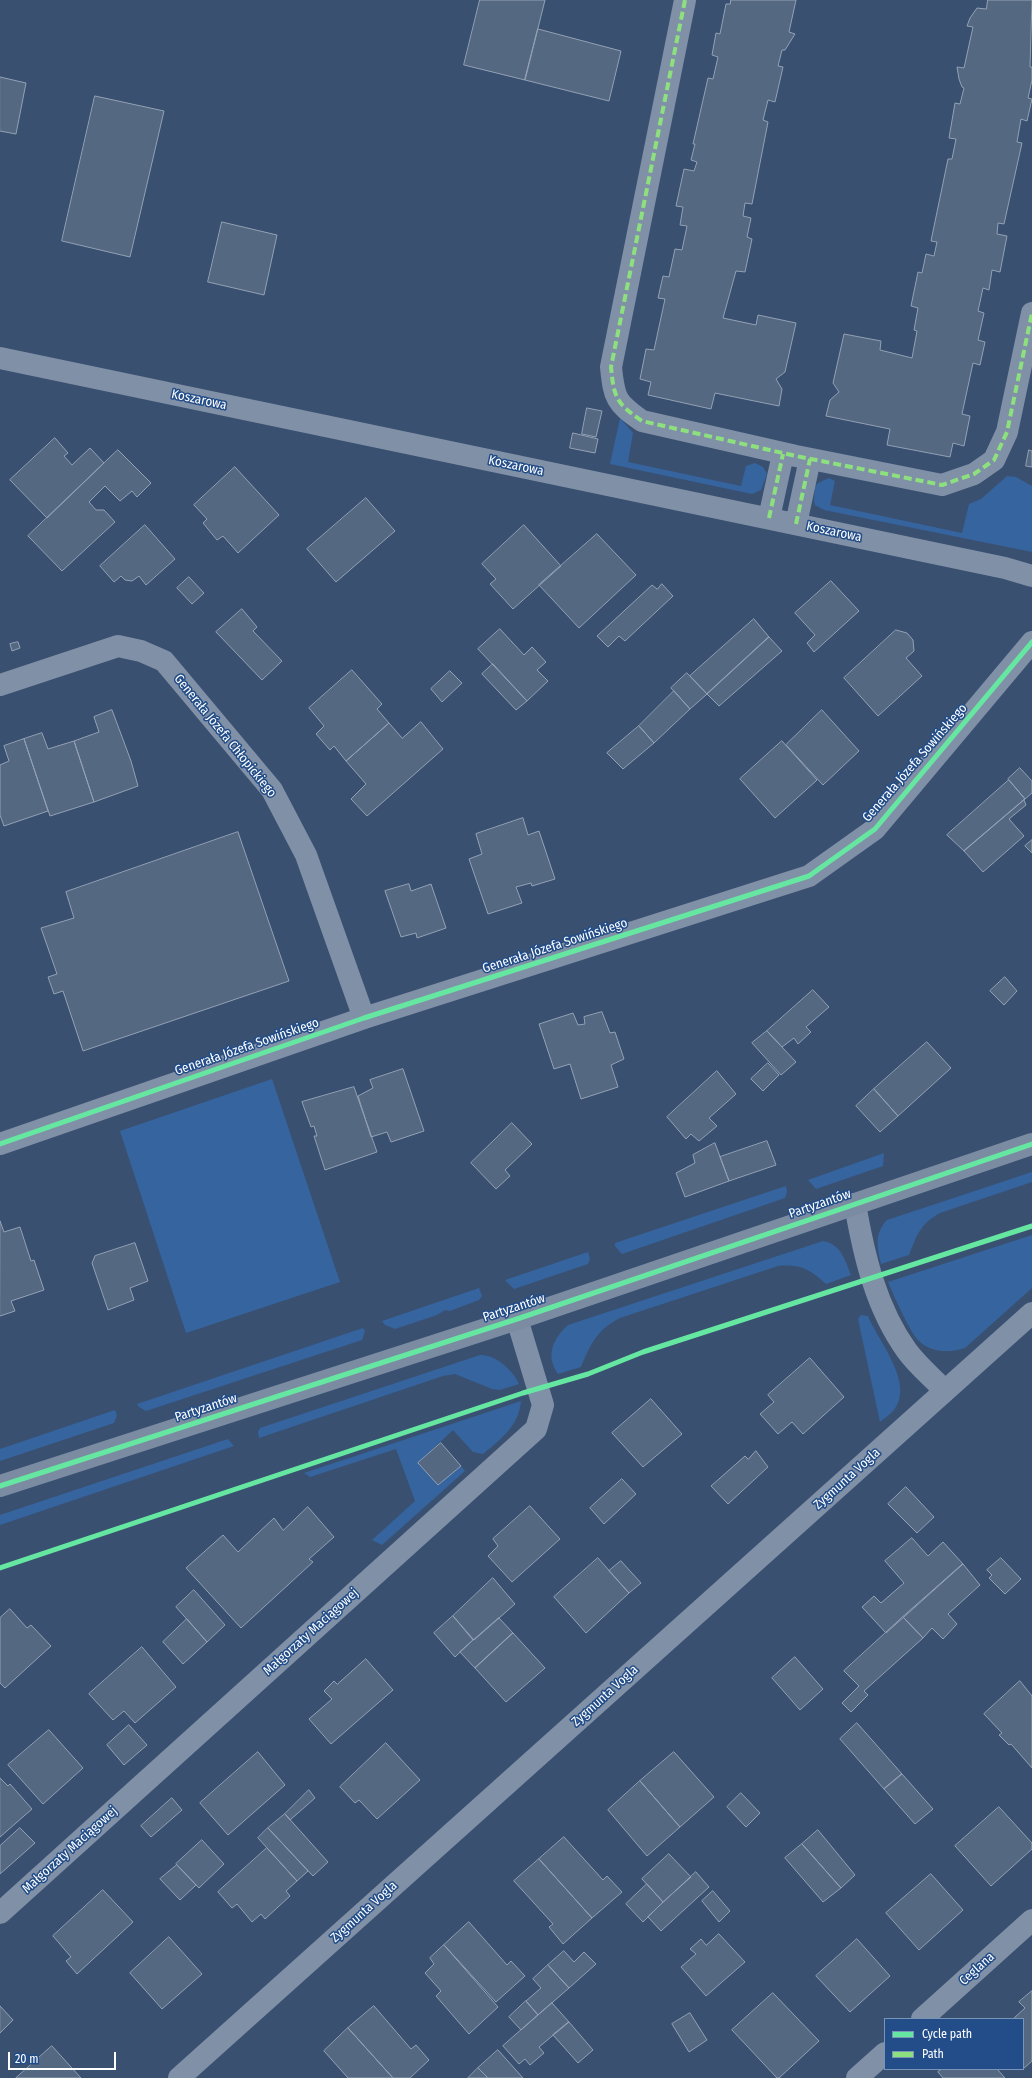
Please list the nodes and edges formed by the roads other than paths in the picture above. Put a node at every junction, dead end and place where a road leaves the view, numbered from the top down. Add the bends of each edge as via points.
1 (685, 0) edge
2 (1032, 313) edge
3 (0, 358) edge
4 (783, 454) junction
5 (810, 459) junction
6 (769, 518) junction
7 (796, 524) junction
8 (1032, 576) edge
9 (1032, 642) edge
10 (0, 685) edge
11 (364, 1018) junction
12 (0, 1144) edge
13 (1032, 1144) edge
14 (855, 1204) junction
15 (1032, 1314) edge
16 (517, 1319) junction
17 (945, 1391) junction
18 (0, 1486) edge
19 (0, 1913) edge
20 (1032, 1920) edge
21 (923, 2018) edge
22 (884, 2054) edge
23 (179, 2078) edge
24 (857, 2078) edge

1 - 4 street via 611,367 614,393 627,410 642,421
2 - 5 street via 1007,432 994,460 974,474 942,485
3 - 6 street, Koszarowa
4 - 5 street
4 - 6 street
5 - 7 street
6 - 7 street, Koszarowa
7 - 8 street, Koszarowa via 1005,568
9 - 11 street, Generała Józefa Sowińskiego via 875,829 809,876
10 - 11 street, Generała Józefa Chłopickiego via 118,646 141,651 164,661 272,790 306,855
11 - 12 street, Generała Józefa Sowińskiego
13 - 14 main road, Partyzantów
14 - 16 main road, Partyzantów
14 - 17 street via 868,1268 883,1310 908,1352
15 - 17 street, Zygmunta Vogla
16 - 18 main road, Partyzantów
16 - 19 street, Małgorzaty Maciągowej via 543,1405 536,1429
17 - 23 street, Zygmunta Vogla
20 - 21 street, Ceglana
22 - 24 street

